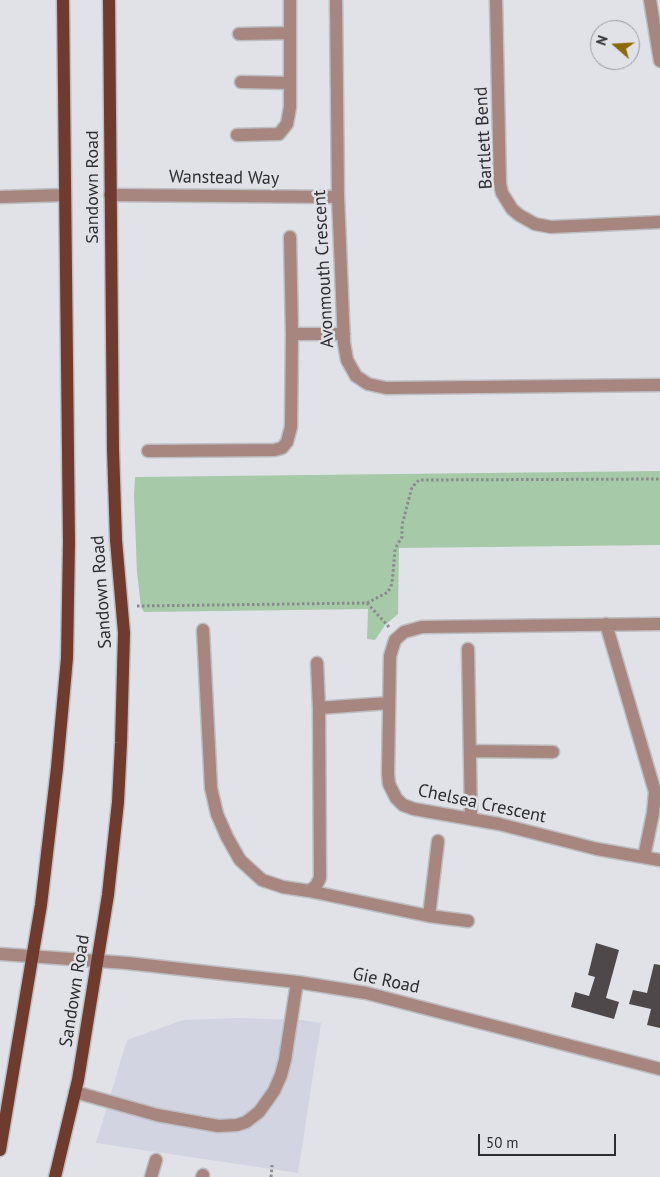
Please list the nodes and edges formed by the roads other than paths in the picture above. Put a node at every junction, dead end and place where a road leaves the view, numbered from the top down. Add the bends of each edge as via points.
1 (63, 0) edge
2 (109, 0) edge
3 (290, 0) edge
4 (336, 0) edge
5 (496, 0) edge
6 (650, 0) edge
7 (290, 33) junction
8 (239, 34) dead end
9 (660, 62) edge
10 (240, 82) dead end
11 (290, 83) junction
12 (237, 135) dead end
13 (65, 195) junction
14 (110, 196) junction
15 (0, 197) edge
16 (338, 197) junction
17 (660, 222) edge
18 (290, 237) dead end
19 (292, 334) junction
20 (344, 334) junction
21 (660, 386) edge
22 (148, 451) dead end
23 (606, 624) junction
24 (660, 624) edge
25 (203, 630) dead end
26 (468, 649) dead end
27 (317, 663) dead end
28 (389, 703) junction
29 (319, 708) junction
30 (470, 751) junction
31 (553, 752) dead end
32 (470, 819) junction
33 (438, 841) dead end
34 (644, 857) junction
35 (660, 860) edge
36 (309, 891) junction
37 (429, 916) junction
38 (468, 921) dead end
39 (0, 954) edge
40 (33, 957) junction
41 (97, 961) junction
42 (297, 982) junction
43 (660, 1070) edge
44 (74, 1092) junction
45 (0, 1150) edge
46 (156, 1160) dead end
47 (55, 1177) edge
48 (150, 1177) edge

1 - 13 main road, Sandown Road
2 - 14 main road, Sandown Road
3 - 7 street
4 - 16 street, Avonmouth Crescent
5 - 17 street, Bartlett Bend via 500,184 512,209 535,224 551,228
6 - 9 street
7 - 8 street
7 - 11 street
10 - 11 street
11 - 12 street via 289,118 285,129 279,134
13 - 15 street
13 - 40 main road, Sandown Road via 69,542 67,658
14 - 16 street, Wanstead Way
14 - 41 main road, Sandown Road via 114,476 124,669 118,802
16 - 20 street, Avonmouth Crescent
18 - 19 street
19 - 20 street
19 - 22 street via 291,427 282,448
20 - 21 street, Avonmouth Crescent via 347,360 356,376 368,384 386,388
23 - 24 street
23 - 28 street, Chelsea Crescent via 422,627 409,630 398,636 392,647
23 - 34 street via 655,792
25 - 36 street via 216,814 240,860 262,880
26 - 30 street
27 - 29 street
28 - 29 street
28 - 32 street, Chelsea Crescent via 388,774 396,798 414,810
29 - 36 street via 320,878
30 - 31 street
30 - 32 street
32 - 34 street, Chelsea Crescent
33 - 37 street
34 - 35 street, Chelsea Crescent
36 - 37 street
37 - 38 street
39 - 40 street, Gie Road
40 - 41 street, Gie Road
40 - 45 main road, Sandown Road
41 - 42 street, Gie Road
41 - 44 main road, Sandown Road
42 - 43 street, Gie Road via 366,993
42 - 44 street via 281,1075 259,1112 246,1122 218,1126 157,1115
44 - 47 main road, Sandown Road
46 - 48 street

